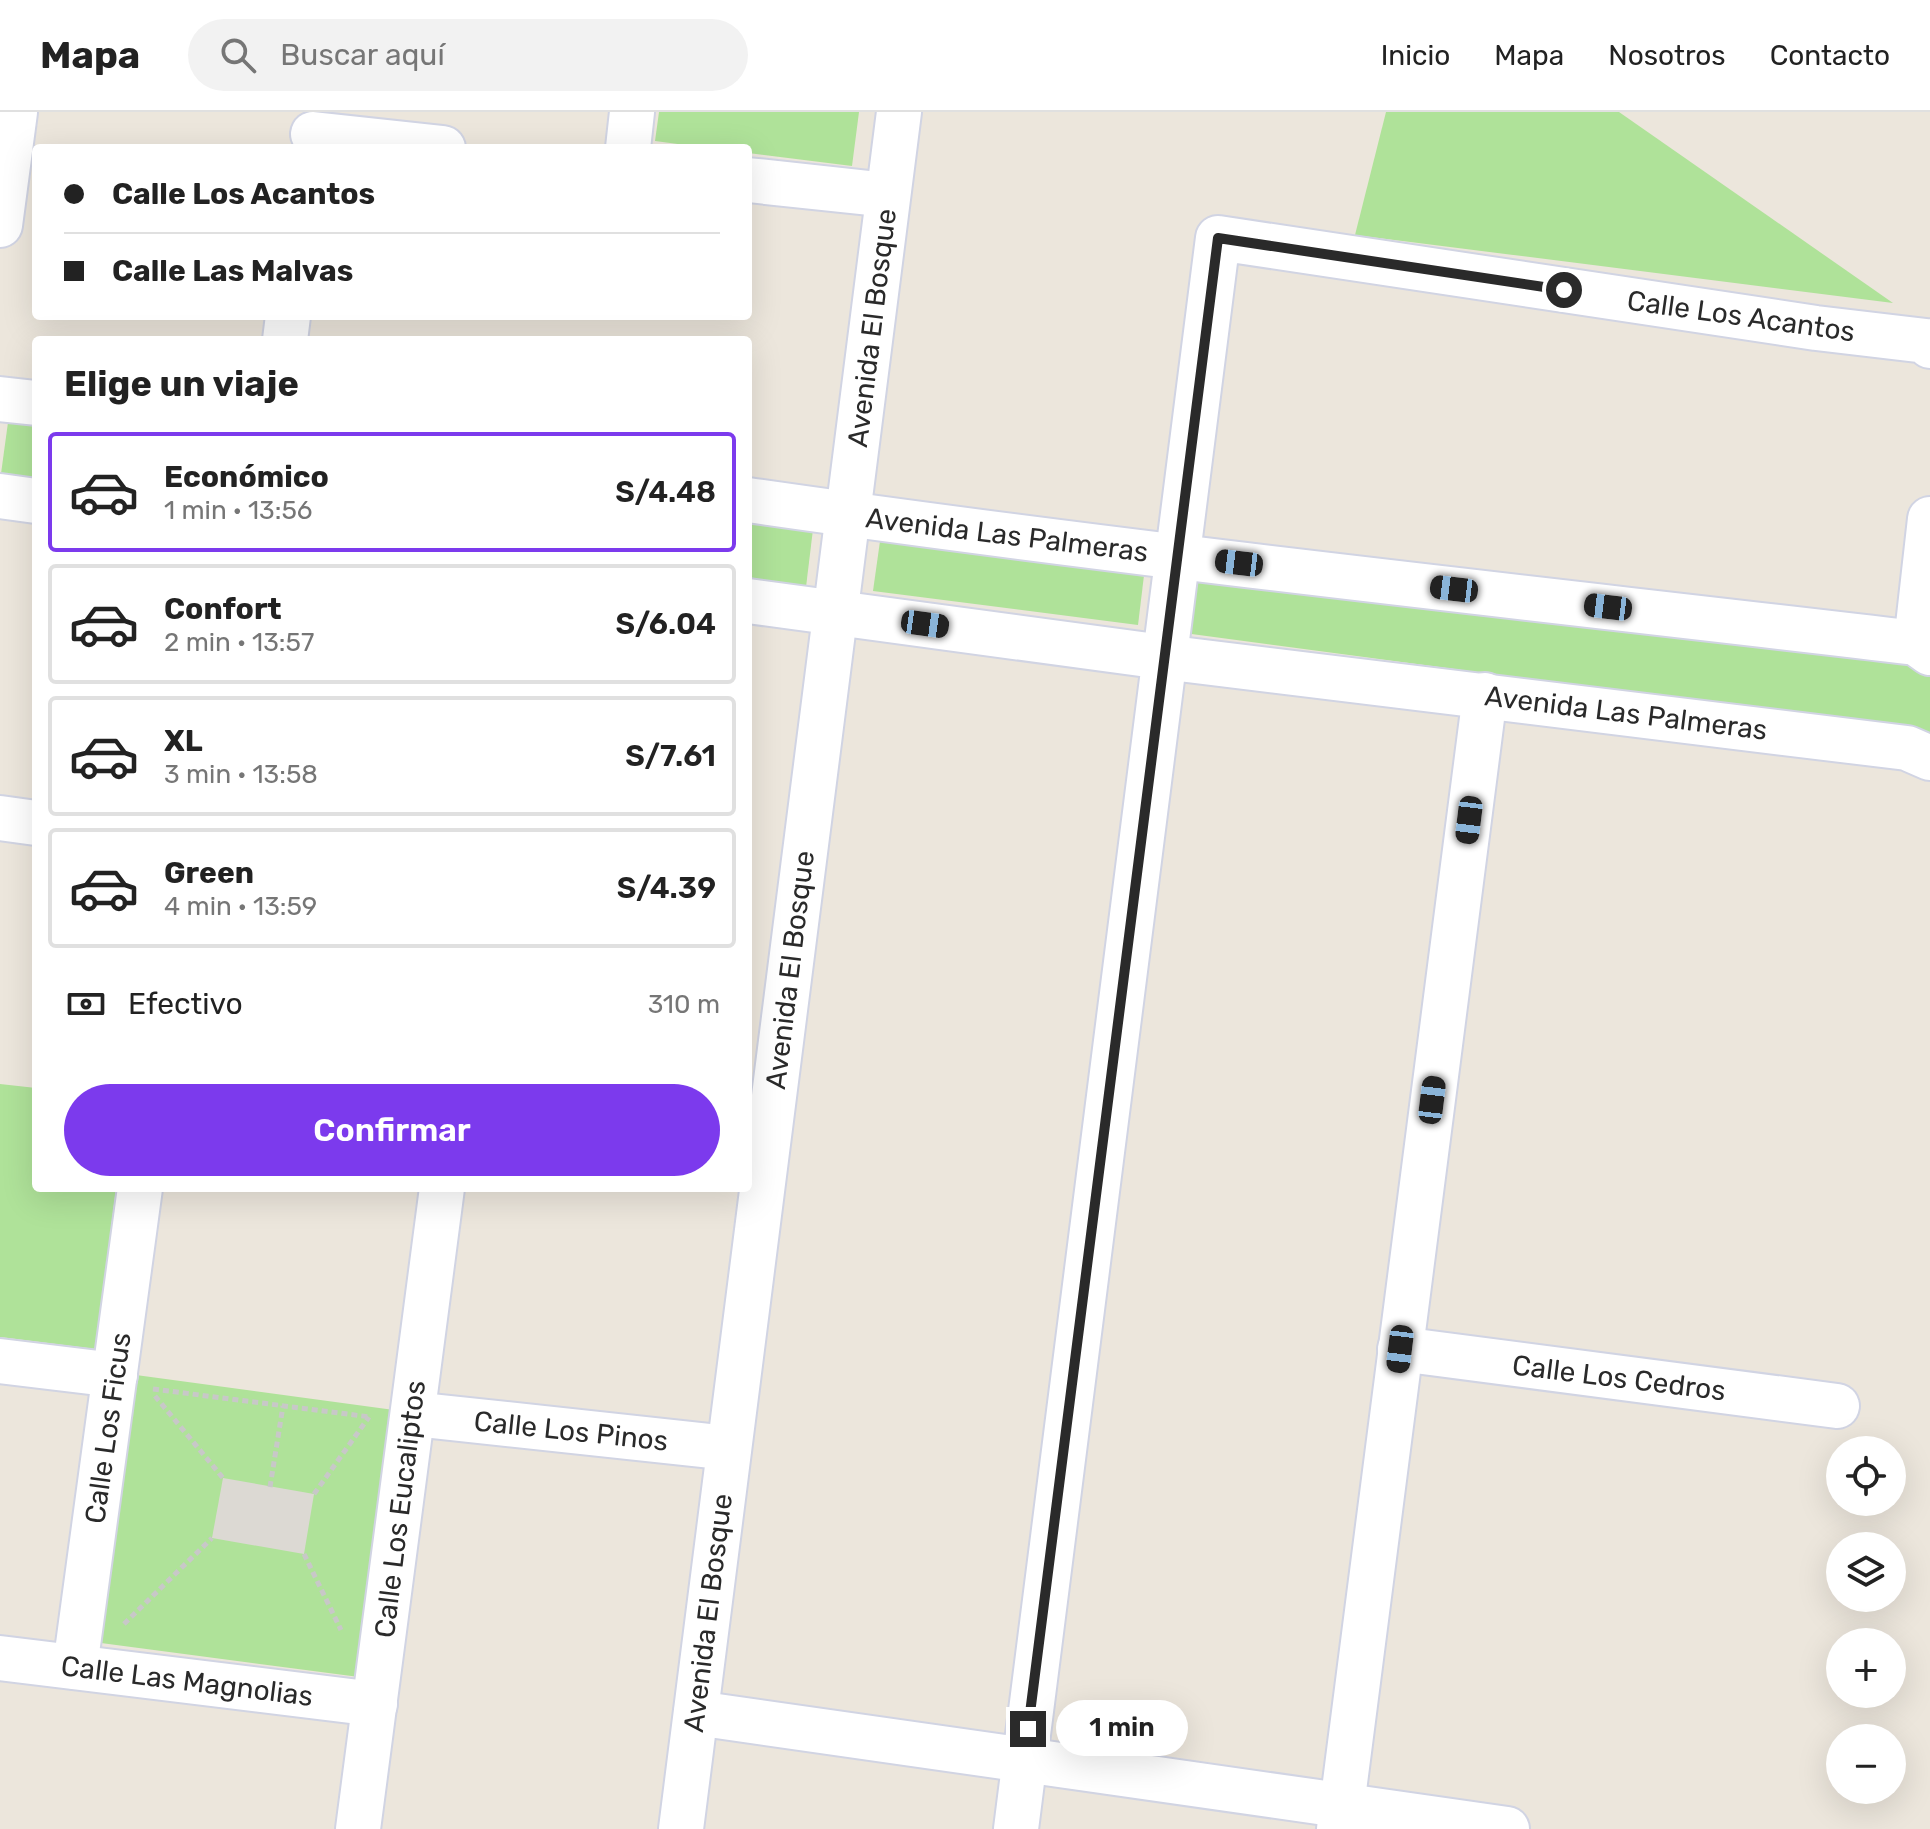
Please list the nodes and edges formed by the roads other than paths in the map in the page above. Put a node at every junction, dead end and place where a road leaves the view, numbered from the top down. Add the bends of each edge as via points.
1 (15, 112) edge
2 (632, 112) edge
3 (899, 112) edge
4 (313, 131) edge
5 (412, 144) edge
6 (628, 144) edge
7 (752, 180) edge
8 (888, 195) junction
9 (0, 225) edge
10 (1930, 346) edge
11 (0, 399) edge
12 (32, 403) edge
13 (0, 496) edge
14 (32, 500) edge
15 (752, 501) edge
16 (848, 515) junction
17 (1930, 519) edge
18 (1178, 556) junction
19 (752, 602) edge
20 (835, 612) junction
21 (1923, 648) edge
22 (1163, 657) junction
23 (1485, 695) junction
24 (1930, 758) edge
25 (0, 818) edge
26 (32, 822) edge
27 (140, 1192) edge
28 (441, 1192) edge
29 (1400, 1349) junction
30 (0, 1361) edge
31 (132, 1382) junction
32 (1837, 1406) dead end
33 (397, 1416) junction
34 (729, 1448) junction
35 (0, 1658) edge
36 (75, 1667) junction
37 (375, 1704) junction
38 (696, 1713) junction
39 (1025, 1760) junction
40 (1340, 1817) edge
41 (358, 1829) edge
42 (681, 1829) edge
43 (1016, 1829) edge
44 (1507, 1829) edge

1 - 9 street
2 - 6 street
3 - 8 street, Avenida El Bosque
4 - 5 street
7 - 8 street
8 - 16 street, Avenida El Bosque
10 - 18 street, Calle Los Acantos via 1926,341 1218,238
11 - 12 street
13 - 14 street
15 - 16 street, Avenida Las Palmeras
16 - 18 street, Avenida Las Palmeras
16 - 20 street, Avenida El Bosque
17 - 21 street
18 - 21 street, Avenida Las Palmeras
18 - 22 street
19 - 20 street, Avenida Las Palmeras
20 - 22 street, Avenida Las Palmeras
20 - 34 street, Avenida El Bosque
22 - 23 street, Avenida Las Palmeras
22 - 39 street
23 - 24 street, Avenida Las Palmeras via 1907,748
23 - 29 street
25 - 26 street
27 - 31 street, Calle Los Ficus
28 - 33 street, Calle Los Eucaliptos
29 - 32 street, Calle Los Cedros
29 - 40 street
30 - 31 street
31 - 36 street, Calle Los Ficus
33 - 34 street, Calle Los Pinos
33 - 37 street, Calle Los Eucaliptos
34 - 38 street, Avenida El Bosque
35 - 36 street, Calle Las Magnolias
36 - 37 street, Calle Las Magnolias
37 - 41 street, Calle Los Eucaliptos
38 - 39 street
38 - 42 street, Avenida El Bosque
39 - 40 street
39 - 43 street
40 - 44 street

